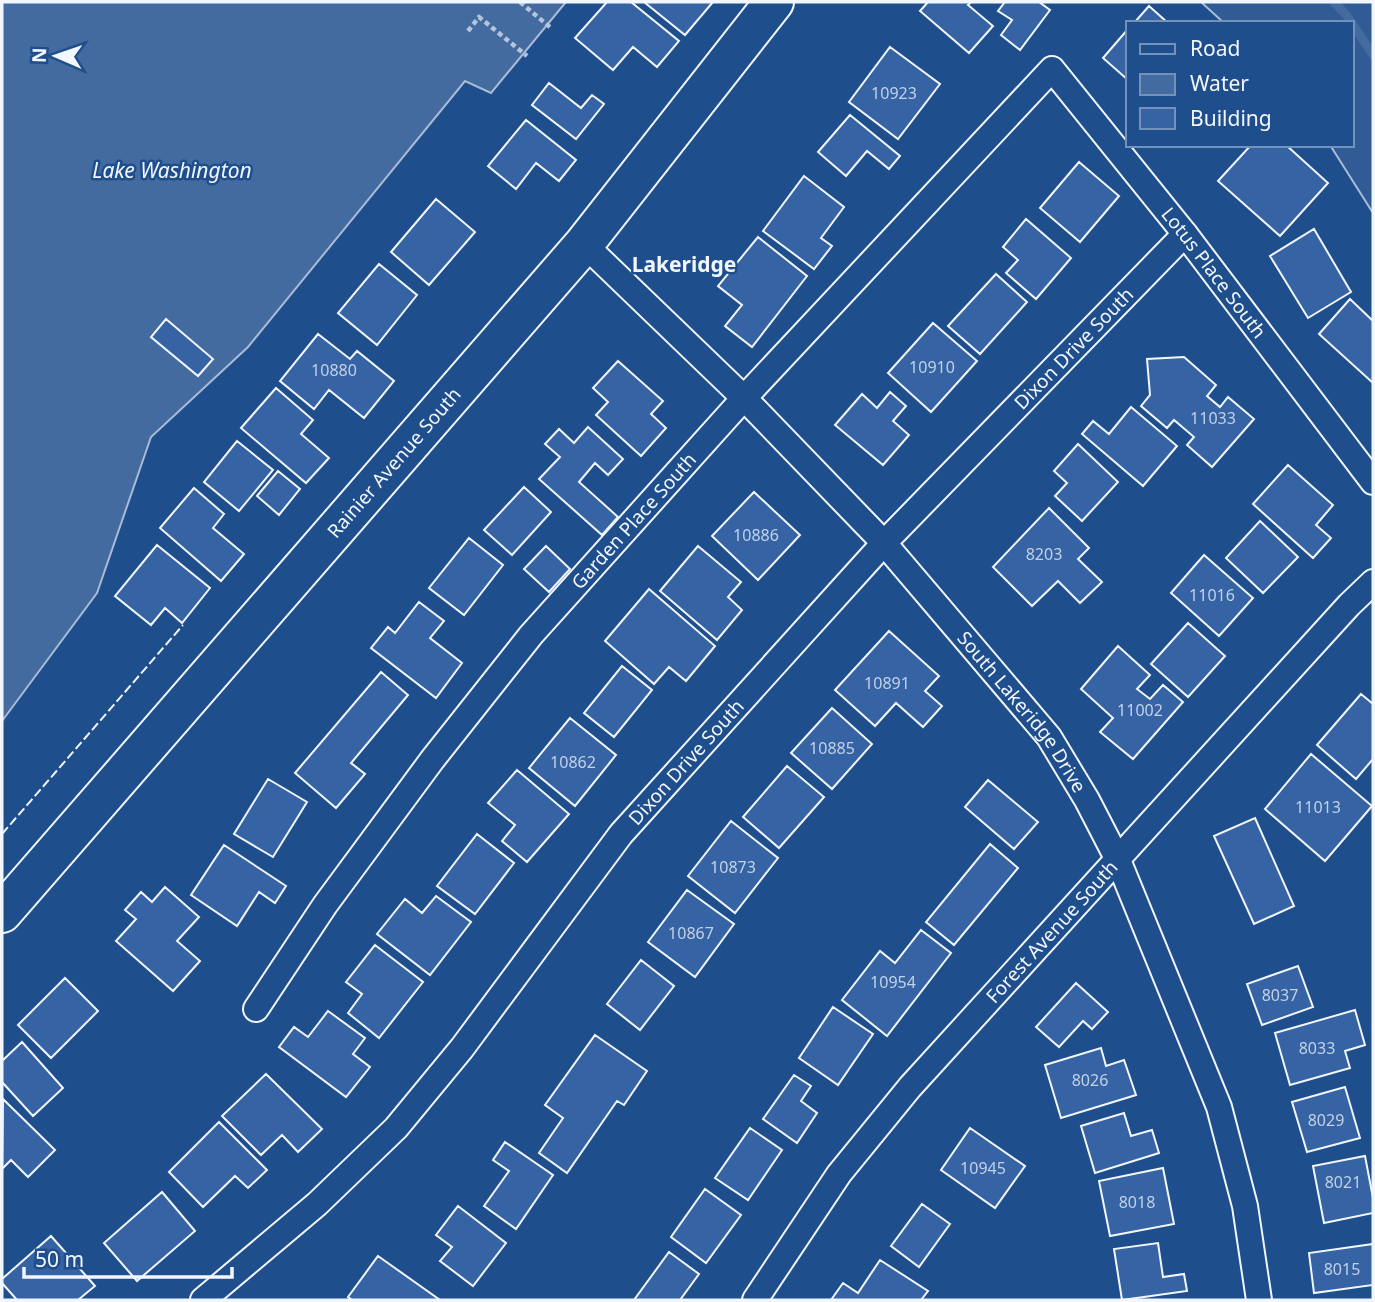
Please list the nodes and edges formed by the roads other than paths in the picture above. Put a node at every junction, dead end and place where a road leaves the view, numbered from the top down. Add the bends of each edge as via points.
1 (774, 2) edge
2 (1052, 69) joint
3 (1185, 234) junction
4 (584, 244) junction
5 (744, 398) junction
6 (1373, 482) edge
7 (884, 542) junction
8 (1373, 582) edge
9 (1118, 860) junction
10 (2, 914) edge
11 (256, 1009) dead end
12 (203, 1300) edge
13 (755, 1300) edge
14 (1259, 1300) edge

1 - 4 main road, Rainier Avenue South
2 - 3 street, Lotus Place South
2 - 5 street, Garden Place South
3 - 6 street, Lotus Place South
3 - 7 street, Dixon Drive South
4 - 5 street, South Lakeridge Drive
4 - 10 main road, Rainier Avenue South
5 - 7 street, South Lakeridge Drive
5 - 11 street, Garden Place South via 531,635 325,905
7 - 9 street, South Lakeridge Drive via 1049,737
7 - 12 street, Dixon Drive South via 621,834 462,1048 396,1128 317,1204
8 - 9 street, Forest Avenue South
9 - 13 street, Forest Avenue South via 910,1087 839,1174
9 - 14 street, South Lakeridge Drive via 1219,1107 1245,1206

